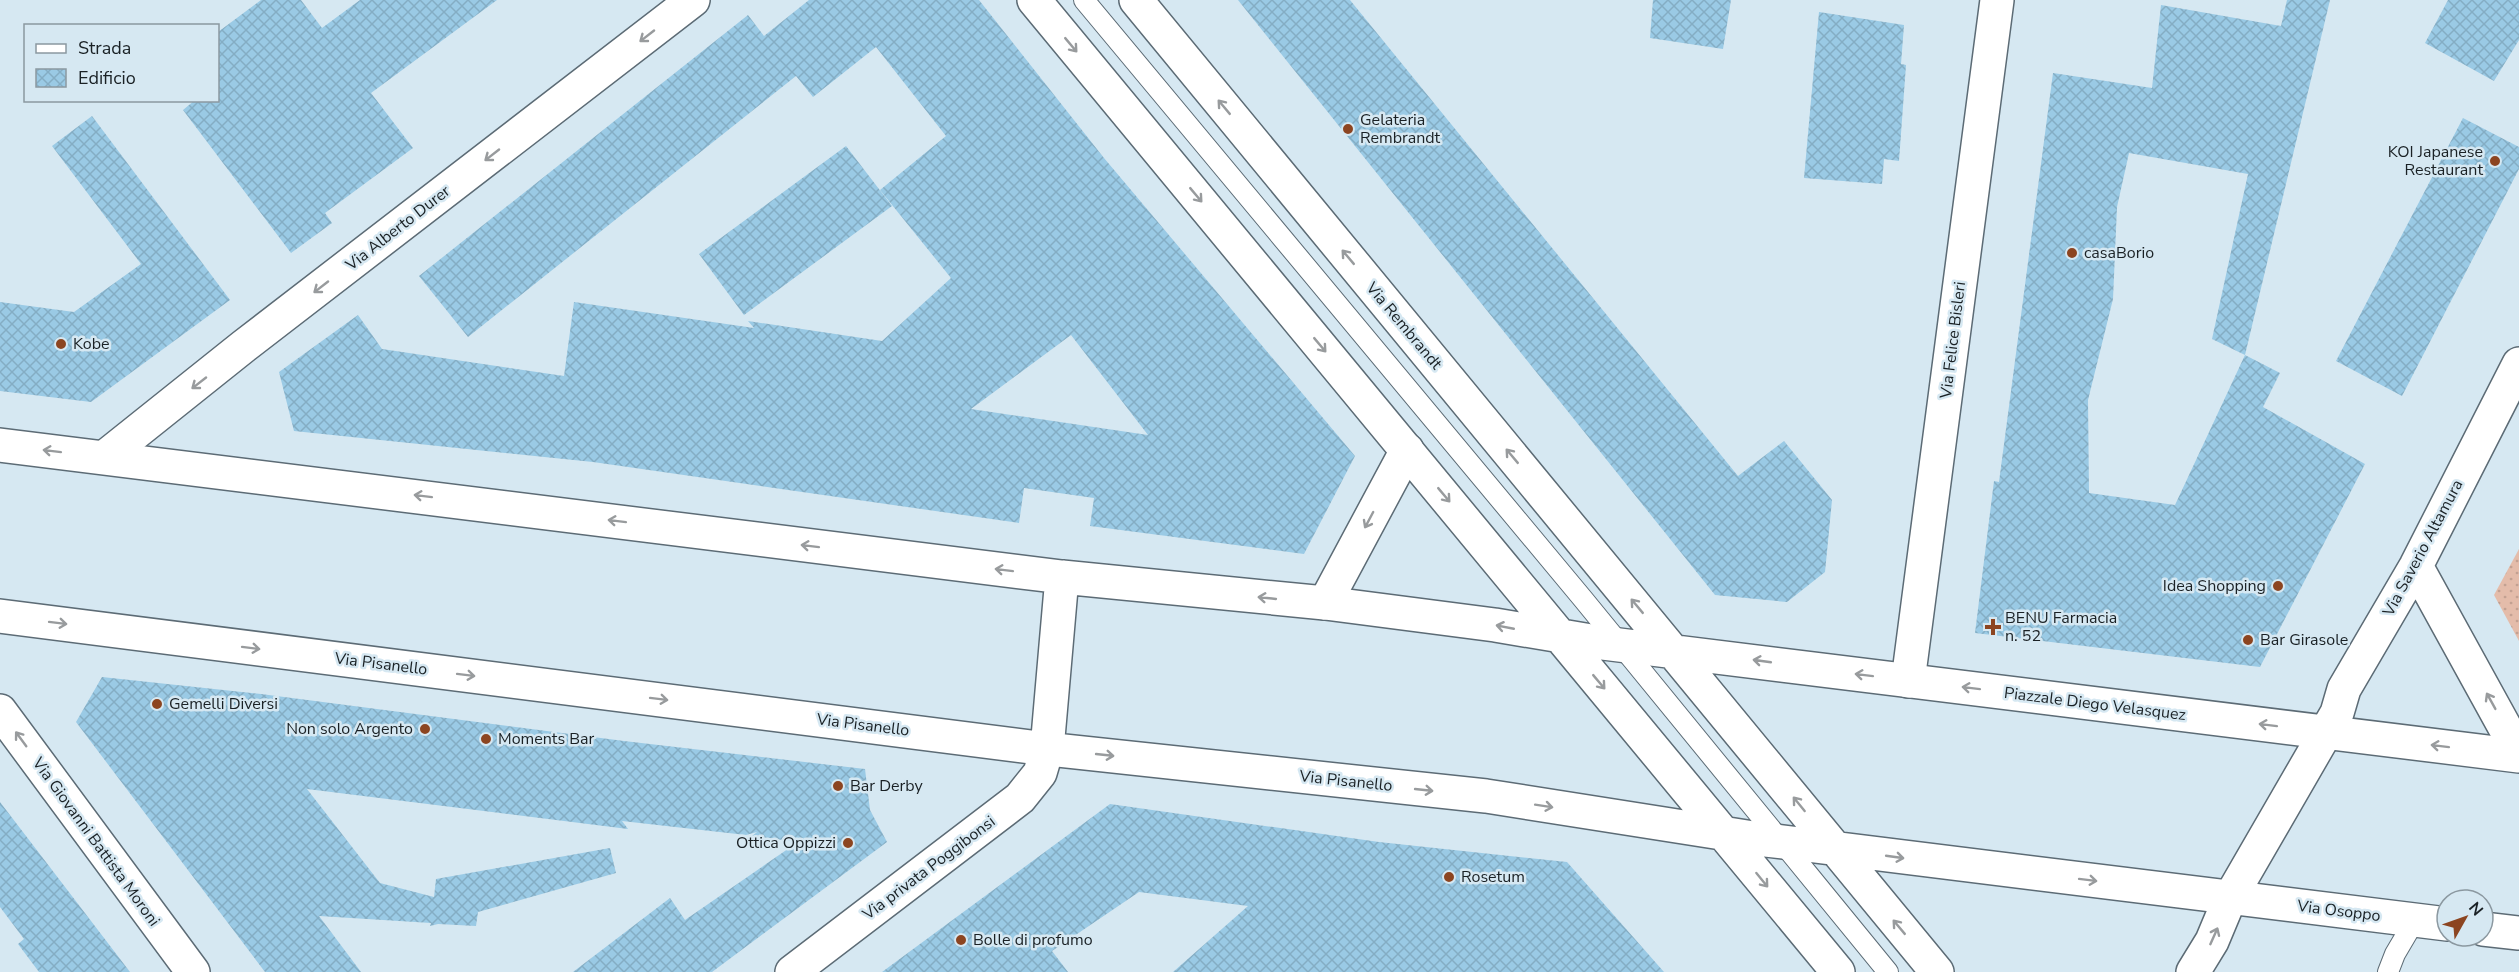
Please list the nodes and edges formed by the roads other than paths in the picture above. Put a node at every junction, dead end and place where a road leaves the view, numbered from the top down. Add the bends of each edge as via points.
1 (693, 0) edge
2 (1034, 0) edge
3 (1083, 0) edge
4 (1136, 0) edge
5 (1997, 0) edge
6 (2519, 364) edge
7 (0, 445) edge
8 (1407, 450) junction
9 (105, 457) junction
10 (2416, 566) junction
11 (1062, 578) junction
12 (1325, 603) junction
13 (0, 616) edge
14 (1562, 638) junction
15 (1618, 644) junction
16 (1674, 651) junction
17 (1908, 681) junction
18 (0, 711) edge
19 (2326, 732) junction
20 (1047, 749) junction
21 (2519, 754) edge
22 (1726, 835) junction
23 (1782, 842) junction
24 (1837, 849) junction
25 (2230, 898) junction
26 (2415, 920) junction
27 (2435, 922) edge
28 (2495, 930) edge
29 (2519, 933) edge
30 (193, 972) edge
31 (792, 972) edge
32 (1838, 972) edge
33 (1888, 972) edge
34 (1937, 972) edge
35 (2193, 972) edge
36 (2388, 972) edge

1 -> 9 street, Via Alberto Durer
2 -> 8 street
3 - 15 lane
16 -> 4 street, Via Rembrandt
5 - 17 street, Via Felice Bisleri
6 - 10 street, Via Saverio Altamura
9 -> 7 street
8 -> 12 street
8 -> 14 street
11 -> 9 street
10 - 19 street, Via Saverio Altamura via 2344,689
21 -> 10 street
12 -> 11 street
11 - 20 street, Via privata Poggibonsi
14 -> 12 street via 1495,625
13 -> 20 street, Via Pisanello
14 - 15 street, Piazzale Diego Velasquez
14 -> 22 street
15 - 16 street, Piazzale Diego Velasquez
15 - 23 lane
17 -> 16 street, Piazzale Diego Velasquez
24 -> 16 street
19 -> 17 street, Piazzale Diego Velasquez
30 -> 18 street, Via Giovanni Battista Moroni
21 -> 19 street
19 - 25 street
20 -> 22 street, Via Pisanello via 1486,796
20 - 31 street, Via privata Poggibonsi via 1040,773 1020,798
22 - 23 street
22 -> 32 street
23 - 24 street
23 - 33 lane
24 -> 25 street
34 -> 24 street
25 - 26 street, Via Osoppo
35 -> 25 street via 2212,941
26 - 27 street, Via Osoppo
26 - 36 lane
28 - 29 street

